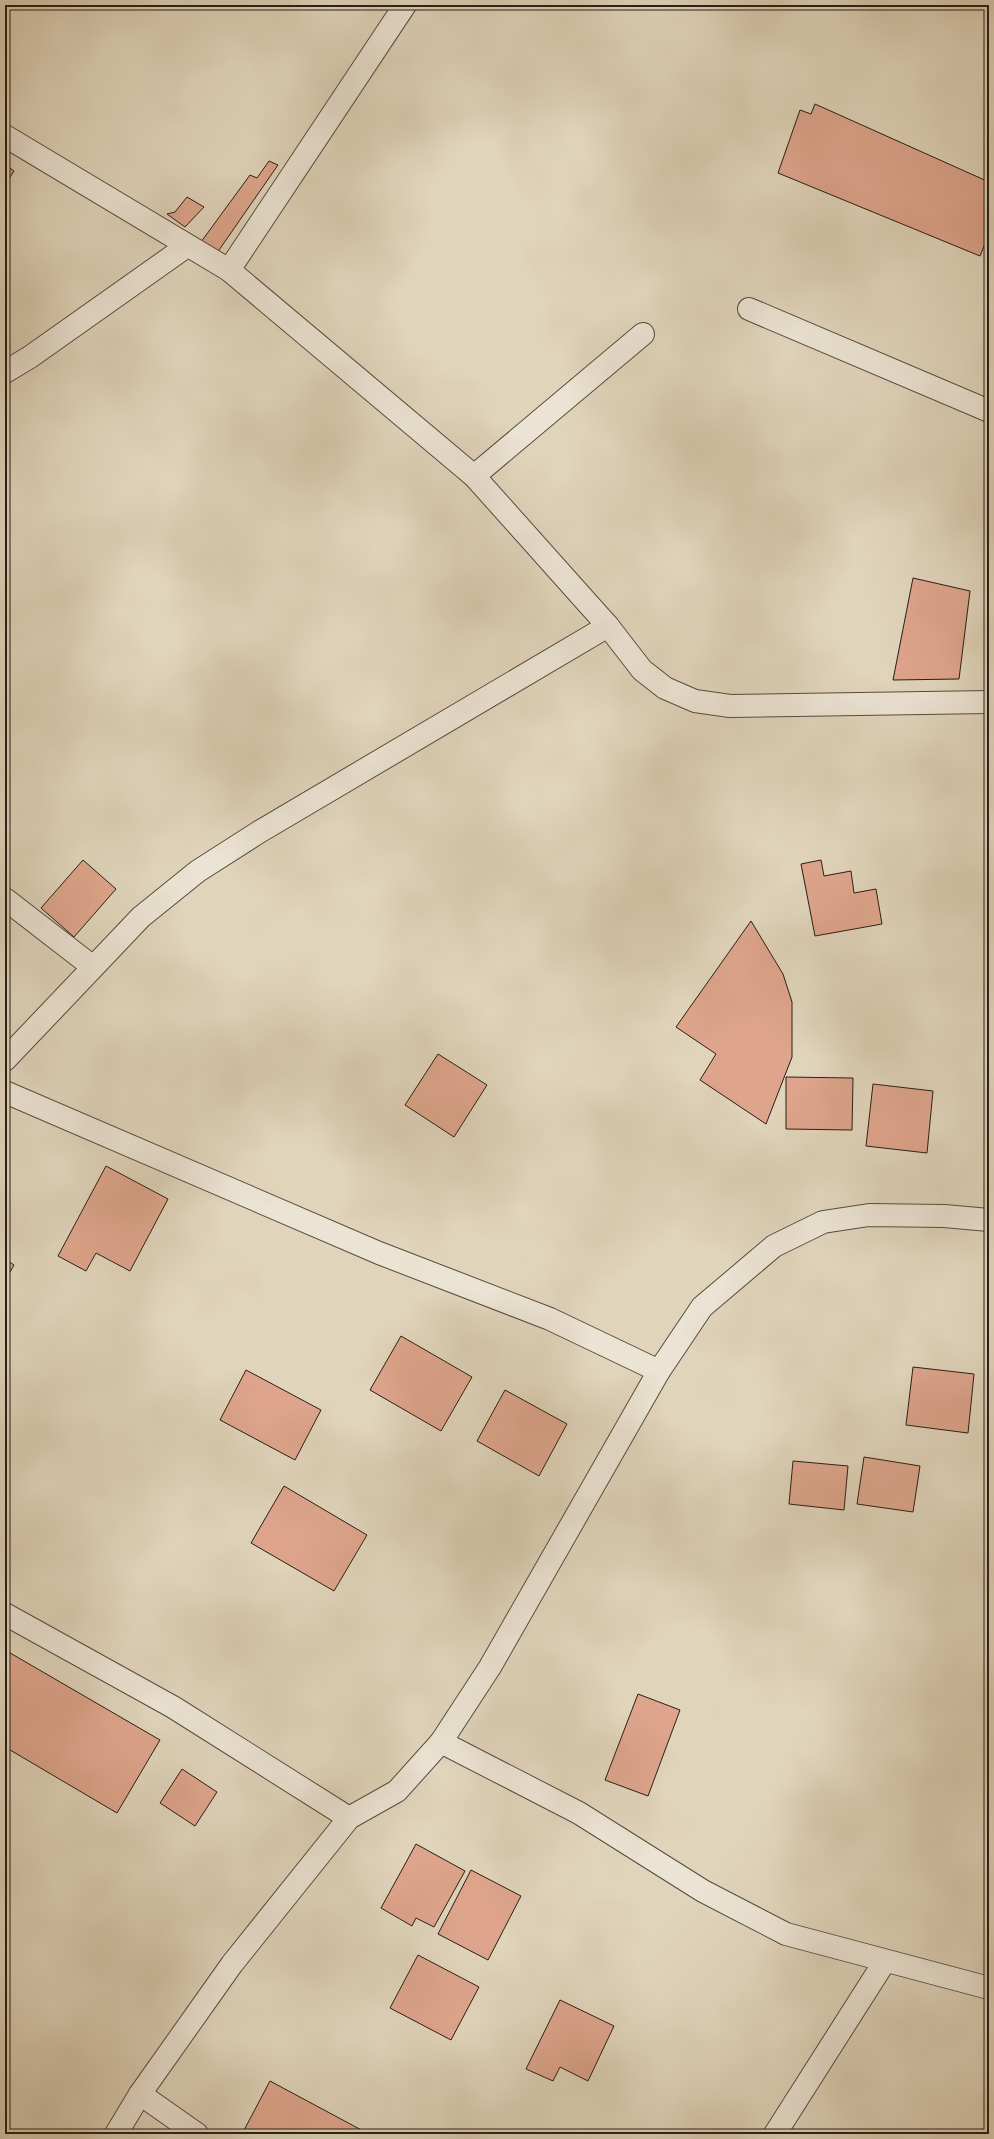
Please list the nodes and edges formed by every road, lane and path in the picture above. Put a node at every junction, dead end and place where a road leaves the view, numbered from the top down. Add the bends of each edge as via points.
1 (405, 5) edge
2 (5, 136) edge
3 (187, 246) junction
4 (229, 270) junction
5 (749, 309) dead end
6 (643, 334) dead end
7 (5, 372) edge
8 (989, 411) edge
9 (474, 476) junction
10 (608, 626) junction
11 (989, 702) edge
12 (5, 899) edge
13 (93, 967) junction
14 (5, 1060) edge
15 (5, 1092) edge
16 (989, 1220) edge
17 (659, 1371) junction
18 (5, 1614) edge
19 (441, 1742) junction
20 (349, 1818) junction
21 (884, 1961) junction
22 (989, 1988) edge
23 (140, 2094) junction
24 (116, 2134) edge
25 (197, 2134) edge
26 (775, 2134) edge

1 - 4 street
2 - 3 street
3 - 4 street
3 - 7 street
4 - 9 street
5 - 8 street
6 - 9 street
9 - 10 street
10 - 11 street via 642,670 665,688 695,701 730,706
10 - 13 street via 259,832 198,871 141,917
12 - 13 street
13 - 14 street
15 - 17 street via 379,1253 550,1319
16 - 17 street via 869,1214 823,1222 774,1246 702,1307
17 - 19 street via 490,1666
18 - 20 street via 173,1707
19 - 20 street via 397,1791
19 - 21 street via 579,1813 703,1891 786,1934
20 - 23 street via 232,1964
21 - 22 street
21 - 26 street
23 - 24 street
23 - 25 street

